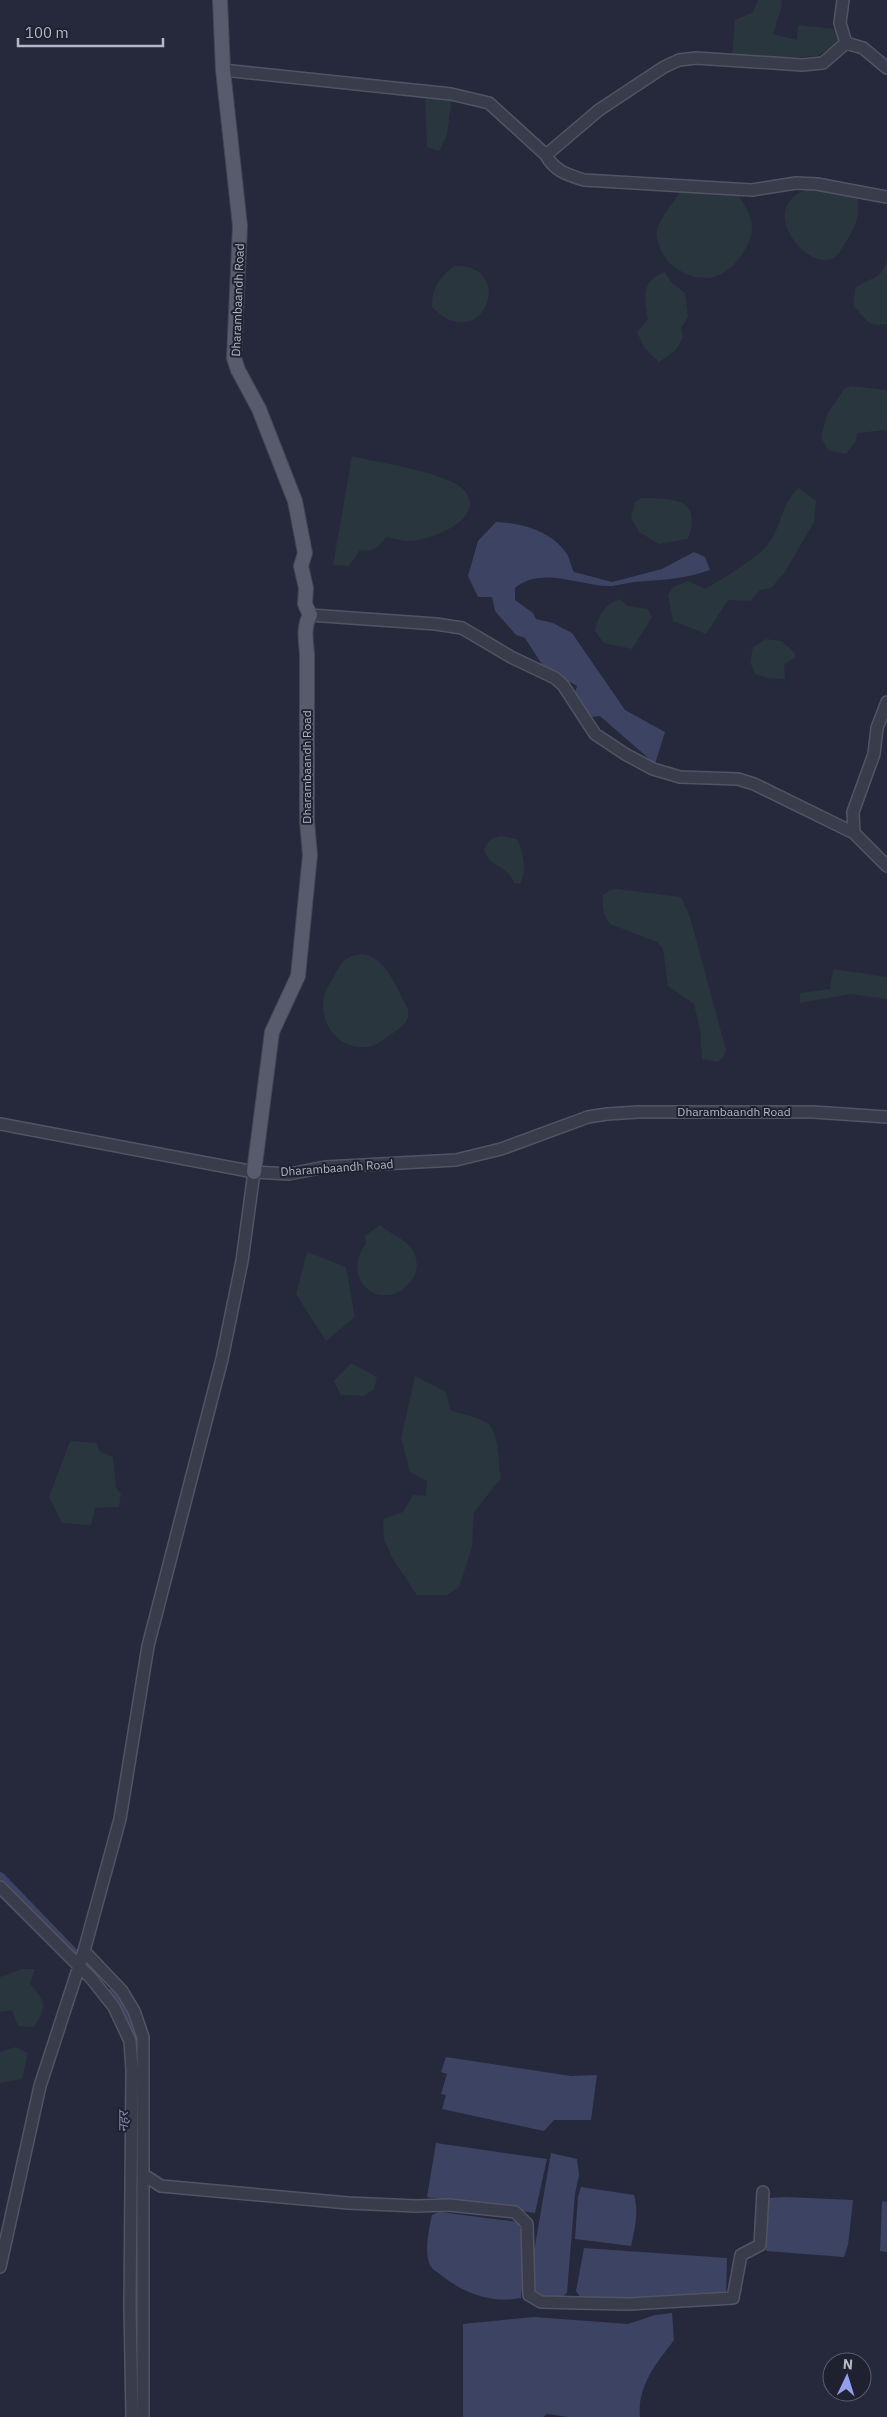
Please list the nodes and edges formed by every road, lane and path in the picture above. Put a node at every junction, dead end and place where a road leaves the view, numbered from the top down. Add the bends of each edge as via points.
1 (220, 0) edge
2 (843, 0) edge
3 (846, 43) junction
4 (887, 68) edge
5 (223, 70) junction
6 (546, 155) junction
7 (887, 197) edge
8 (310, 615) junction
9 (887, 702) edge
10 (854, 833) junction
11 (887, 866) edge
12 (887, 1117) edge
13 (0, 1124) edge
14 (254, 1172) junction
15 (0, 1887) edge
16 (83, 1952) junction
17 (78, 1965) junction
18 (144, 2174) junction
19 (763, 2192) dead end
20 (0, 2267) edge
21 (132, 2417) edge
22 (143, 2417) edge

1 - 5 main road, Dharambaandh Road
2 - 3 street via 840,23
3 - 4 street via 863,48
3 - 6 street via 823,63 679,60 599,110
5 - 6 street via 483,100
5 - 8 main road, Dharambaandh Road via 240,226 234,358 259,409 296,501 305,553 301,566 306,588 305,604
6 - 7 street via 550,164 564,174 584,180 752,190 796,183 817,184
8 - 10 street via 462,628 555,678 595,734 653,769 680,777 738,779 754,784
8 - 14 main road, Dharambaandh Road via 306,621 306,821 310,855 298,976 272,1032
9 - 10 street via 877,728 874,754 853,812
10 - 11 street
12 - 14 street, Dharambaandh Road via 813,1112 607,1114 588,1117 501,1149 456,1160 325,1167 290,1174
13 - 14 street
14 - 16 street via 242,1261 222,1359 148,1646 120,1819
15 - 17 street
16 - 17 street
16 - 18 street via 122,1991 134,2011 143,2037
17 - 20 street via 40,2086
17 - 21 street via 114,2007 130,2041
18 - 19 street via 161,2186 348,2203 449,2205 515,2212 527,2224 529,2295 542,2302 569,2303 629,2304 733,2298 741,2255 760,2245
18 - 22 street

